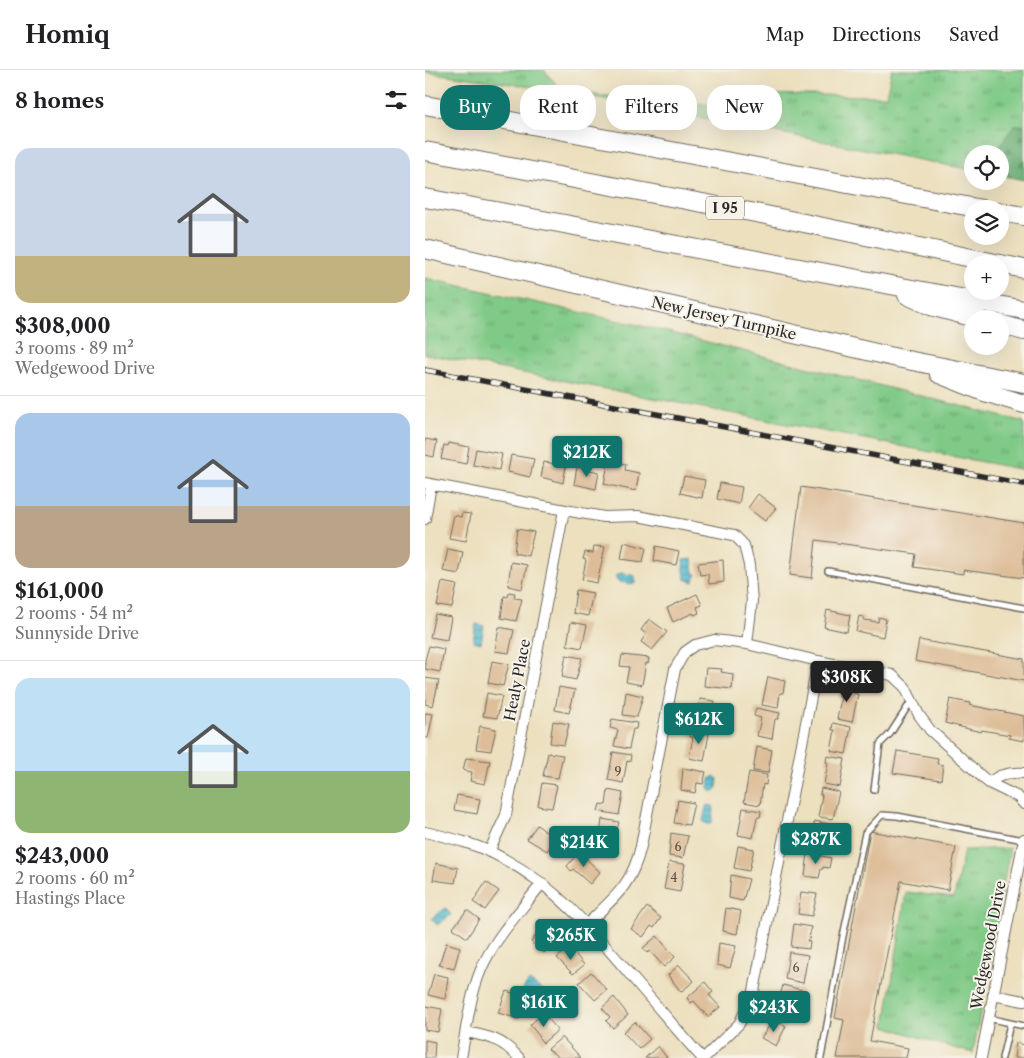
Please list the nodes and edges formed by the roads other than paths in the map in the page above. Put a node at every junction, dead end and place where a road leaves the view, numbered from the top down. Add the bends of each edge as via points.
1 (425, 105) edge
2 (425, 151) edge
3 (425, 198) edge
4 (964, 206) edge
5 (1009, 214) edge
6 (1024, 216) edge
7 (425, 249) edge
8 (1024, 269) edge
9 (884, 284) junction
10 (1024, 310) edge
11 (964, 315) edge
12 (1009, 327) edge
13 (1024, 331) edge
14 (902, 359) junction
15 (1024, 383) edge
16 (1024, 404) edge
17 (428, 484) edge
18 (564, 510) junction
19 (425, 519) edge
20 (828, 571) dead end
21 (1024, 608) edge
22 (747, 644) junction
23 (818, 661) junction
24 (912, 700) junction
25 (1024, 773) edge
26 (989, 784) junction
27 (874, 790) dead end
28 (1024, 804) edge
29 (425, 832) edge
30 (1024, 840) edge
31 (489, 852) junction
32 (542, 883) junction
33 (587, 924) junction
34 (993, 995) junction
35 (1024, 1001) edge
36 (989, 1018) junction
37 (1010, 1024) junction
38 (1024, 1026) edge
39 (466, 1032) junction
40 (461, 1058) edge
41 (519, 1058) edge
42 (703, 1058) edge
43 (821, 1058) edge
44 (981, 1058) edge
45 (1002, 1058) edge

1 - 4 highway
2 - 8 highway, I 95 via 761,214
3 - 9 highway
5 - 6 highway
7 - 14 highway, New Jersey Turnpike
9 - 10 highway
9 - 11 highway via 931,306
12 - 13 highway
14 - 15 highway, New Jersey Turnpike
14 - 16 highway via 984,392
17 - 18 street
17 - 19 street
18 - 22 street via 604,517 638,516 719,531 738,538 746,549 751,583
18 - 31 street, Healy Place via 506,815
20 - 21 lane
22 - 23 street
22 - 33 street via 708,640 695,644 681,657 671,685 635,868 621,891
23 - 24 street via 892,675 905,687
23 - 42 street via 753,996 739,1024
24 - 26 street via 929,730
24 - 27 lane via 880,744
25 - 26 street via 999,776
26 - 28 street via 1018,797
29 - 31 street
30 - 34 street, Wedgewood Drive
30 - 43 lane via 897,816 883,815 876,820 865,833
31 - 32 street
32 - 33 street
32 - 39 street via 485,961 475,988
33 - 42 street
34 - 35 street
34 - 36 street, Wedgewood Drive
36 - 37 lane
36 - 44 street, Wedgewood Drive
37 - 38 lane
37 - 45 lane
39 - 40 street
39 - 41 street via 502,1042

